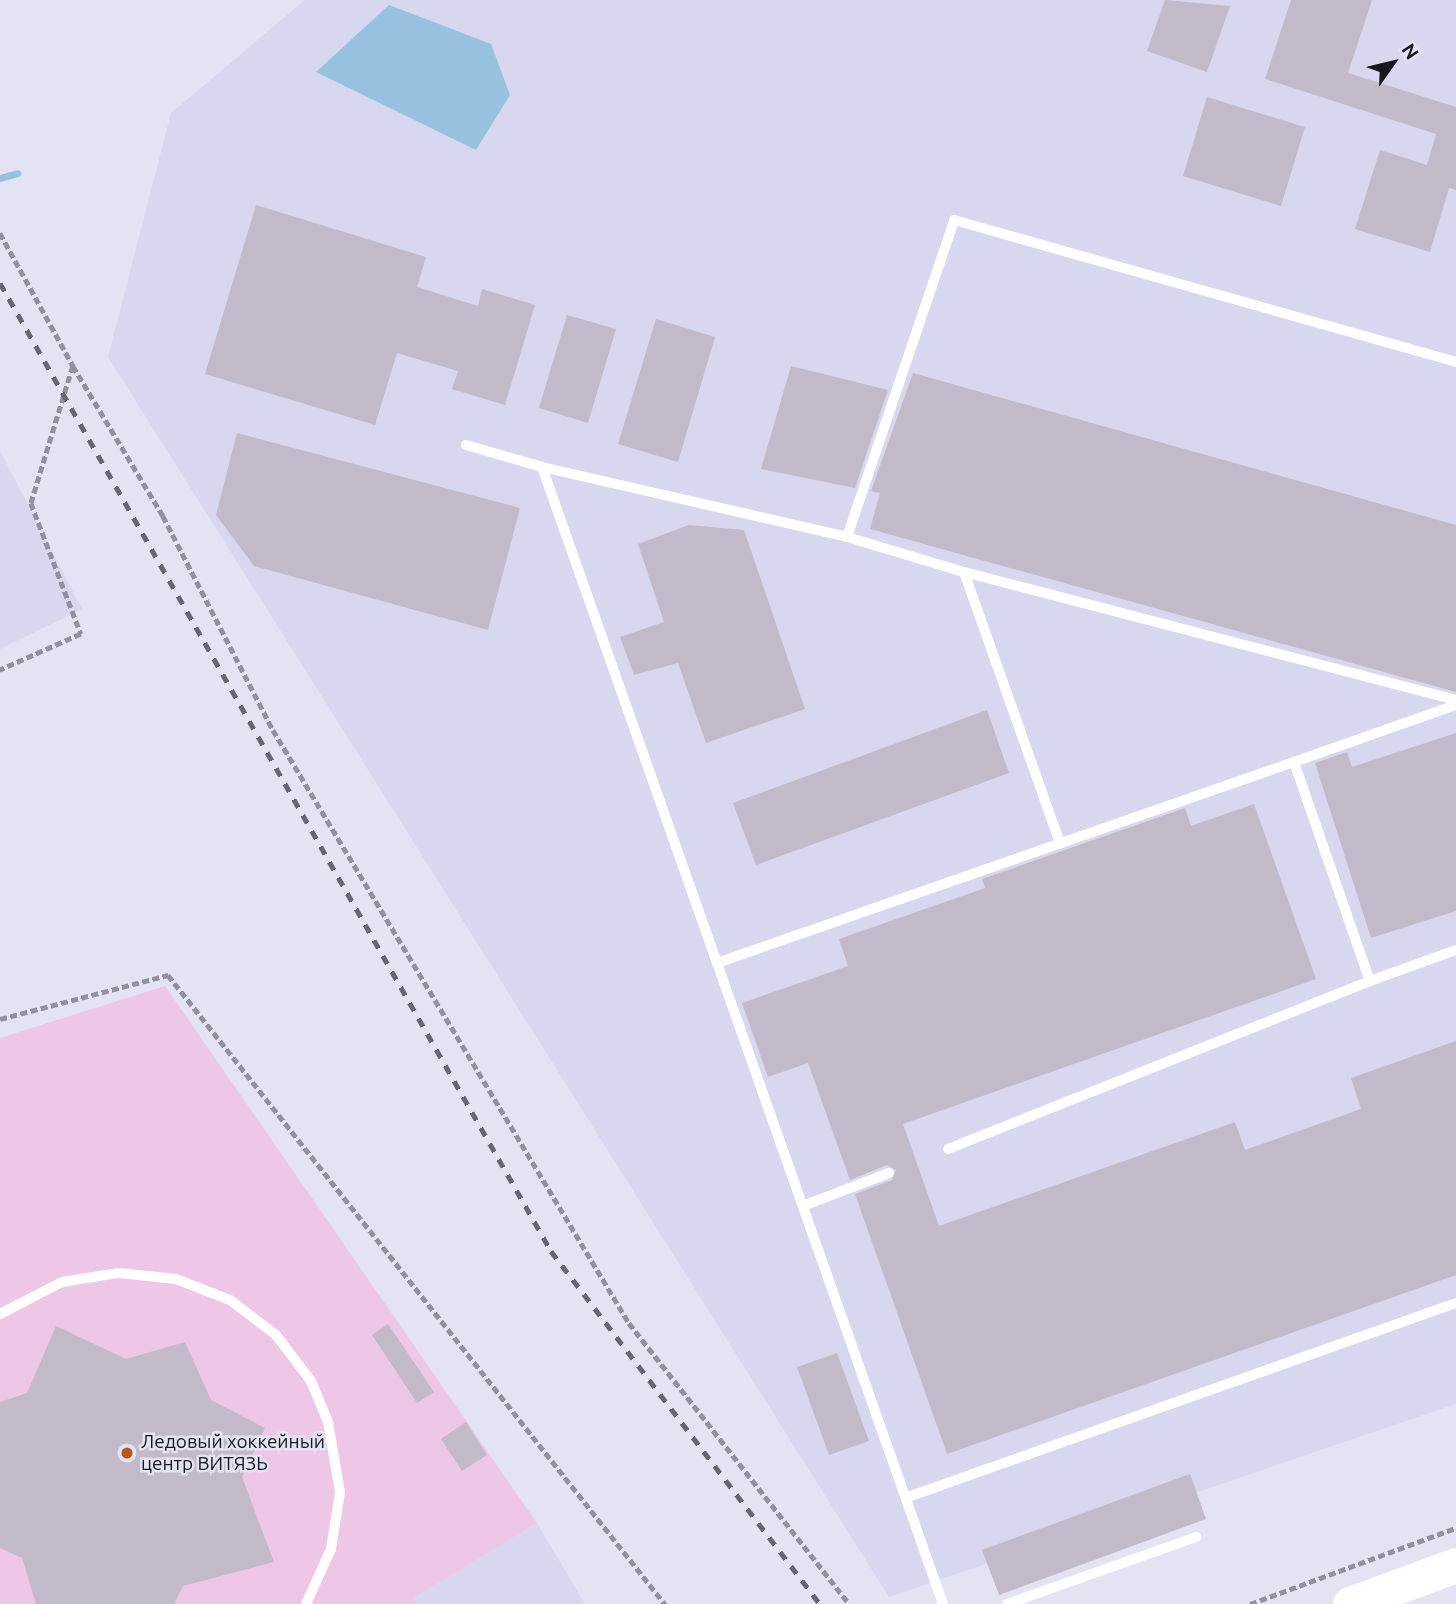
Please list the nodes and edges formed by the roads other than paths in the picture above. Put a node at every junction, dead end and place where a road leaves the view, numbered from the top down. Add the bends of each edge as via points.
1 (1456, 362) edge
2 (466, 445) dead end
3 (542, 467) junction
4 (846, 537) junction
5 (964, 572) junction
6 (1456, 703) edge
7 (1294, 762) junction
8 (1060, 843) junction
9 (1456, 950) edge
10 (717, 963) junction
11 (1370, 981) junction
12 (948, 1149) dead end
13 (889, 1173) dead end
14 (803, 1206) junction
15 (1456, 1303) edge
16 (0, 1314) edge
17 (908, 1497) junction
18 (1196, 1537) dead end
19 (1456, 1565) edge
20 (306, 1604) edge
21 (943, 1604) edge
22 (1007, 1604) edge
23 (1350, 1604) edge

1 - 4 lane via 954,220
2 - 3 lane
3 - 4 lane
3 - 10 lane
4 - 5 lane
5 - 6 lane
5 - 8 lane
6 - 7 lane
7 - 8 lane
7 - 11 lane
8 - 10 lane
9 - 11 lane
10 - 14 lane
11 - 12 lane
13 - 14 lane
14 - 17 lane
15 - 17 lane
16 - 20 lane via 62,1282 119,1273 176,1279 219,1296 276,1335 312,1381 328,1422 340,1492 331,1549
17 - 21 lane
18 - 22 lane
19 - 23 main road

